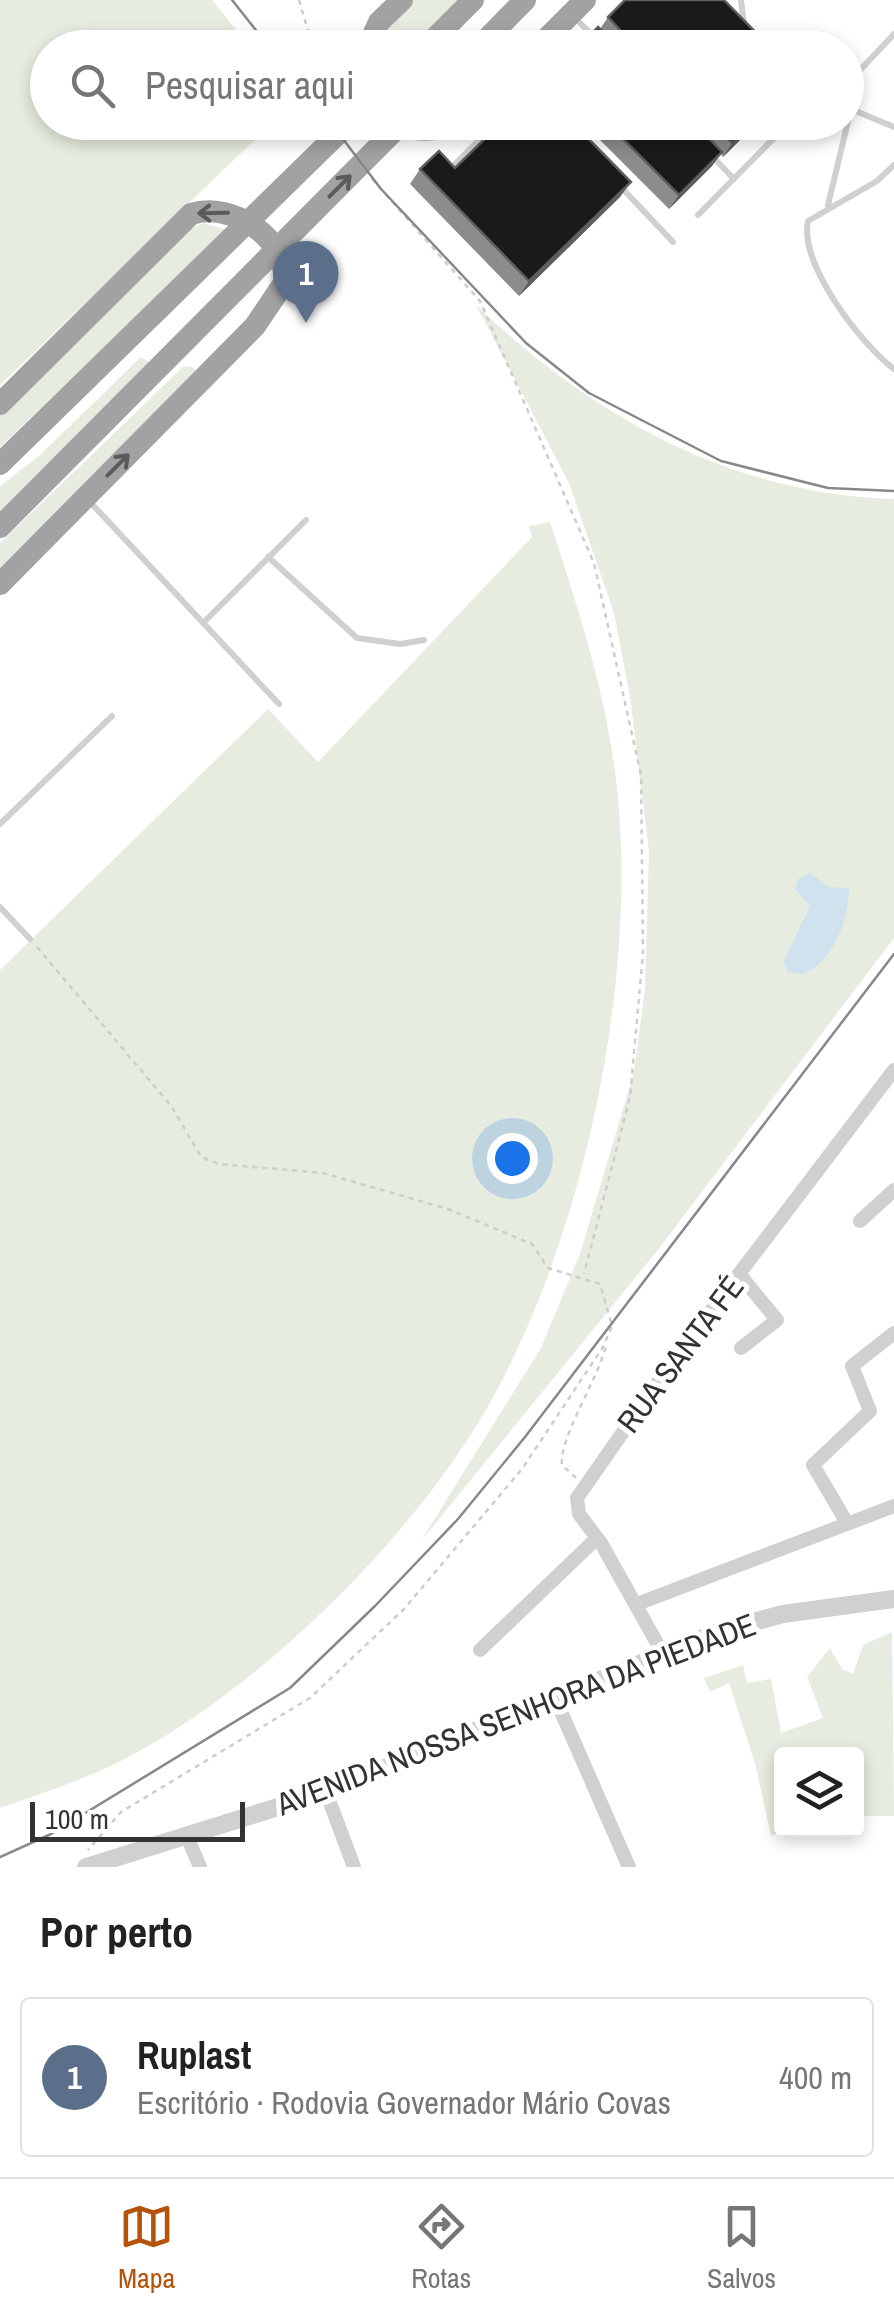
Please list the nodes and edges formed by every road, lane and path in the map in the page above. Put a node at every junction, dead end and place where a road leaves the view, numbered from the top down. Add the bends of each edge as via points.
1 (299, 0) edge
2 (402, 0) edge
3 (472, 0) edge
4 (525, 0) edge
5 (741, 0) edge
6 (578, 7) edge
7 (308, 30) edge
8 (375, 30) edge
9 (443, 30) edge
10 (496, 30) edge
11 (555, 30) edge
12 (593, 30) edge
13 (749, 30) edge
14 (894, 34) edge
15 (864, 66) edge
16 (864, 114) edge
17 (894, 126) edge
18 (332, 140) edge
19 (385, 140) edge
20 (479, 140) edge
21 (772, 140) edge
22 (842, 140) edge
23 (706, 151) edge
24 (894, 165) edge
25 (445, 173) edge
26 (610, 176) edge
27 (372, 178) dead end
28 (734, 179) junction
29 (828, 205) junction
30 (698, 215) dead end
31 (673, 242) dead end
32 (894, 369) edge
33 (0, 404) edge
34 (0, 464) edge
35 (86, 497) junction
36 (306, 520) dead end
37 (0, 527) edge
38 (268, 558) junction
39 (0, 584) edge
40 (203, 622) junction
41 (424, 640) dead end
42 (279, 704) dead end
43 (112, 716) dead end
44 (0, 824) edge
45 (0, 907) edge
46 (30, 938) joint
47 (894, 1070) edge
48 (894, 1190) edge
49 (860, 1221) dead end
50 (740, 1275) junction
51 (584, 1276) junction
52 (609, 1332) junction
53 (894, 1334) edge
54 (742, 1348) dead end
55 (584, 1485) junction
56 (894, 1506) edge
57 (848, 1523) junction
58 (597, 1538) junction
59 (894, 1598) edge
60 (637, 1604) junction
61 (480, 1650) dead end
62 (662, 1652) junction
63 (554, 1698) junction
64 (326, 1792) junction
65 (186, 1834) junction
66 (86, 1859) edge
67 (200, 1867) edge
68 (354, 1867) edge
69 (629, 1867) edge

1 - 7 path
2 - 8 highway
3 - 9 highway
4 - 10 highway
5 - 13 lane
6 - 11 highway
6 - 12 lane
14 - 15 lane
16 - 17 lane
18 - 34 highway
37 -> 19 highway
20 - 25 lane
21 - 28 lane
22 - 29 lane
23 - 28 lane
24 - 29 lane
26 - 31 lane
27 - 51 path via 480,301 594,563 641,775 643,953 630,1096
28 - 30 lane
29 - 32 lane via 808,220 812,251 831,298
35 -> 33 highway via 255,326 284,284 278,252 237,215 191,214
35 - 39 highway
35 - 40 lane
36 - 38 lane
38 - 40 lane
38 - 41 lane via 357,638
40 - 42 lane
43 - 44 lane
45 - 46 lane
46 - 51 path via 172,1107 201,1157 322,1173 448,1209 532,1244 548,1268
47 - 50 street, RUA SANTA FÉ
48 - 49 street
50 - 54 street via 777,1320
50 - 55 street, RUA SANTA FÉ
51 - 52 path via 600,1284
52 - 55 path via 592,1390 561,1456
52 - 66 path via 522,1469 404,1610 310,1698 121,1812
53 - 57 street via 852,1373 870,1412 813,1466
55 - 58 street via 575,1505
56 - 57 street
57 - 60 street
58 - 60 street
58 - 61 street
59 - 62 street, AVENIDA NOSSA SENHORA DA PIEDADE via 748,1621
60 - 62 street
62 - 63 street, AVENIDA NOSSA SENHORA DA PIEDADE
63 - 64 street, AVENIDA NOSSA SENHORA DA PIEDADE
63 - 69 street
64 - 65 street, AVENIDA NOSSA SENHORA DA PIEDADE
64 - 68 street
65 - 66 street, AVENIDA NOSSA SENHORA DA PIEDADE
65 - 67 street

